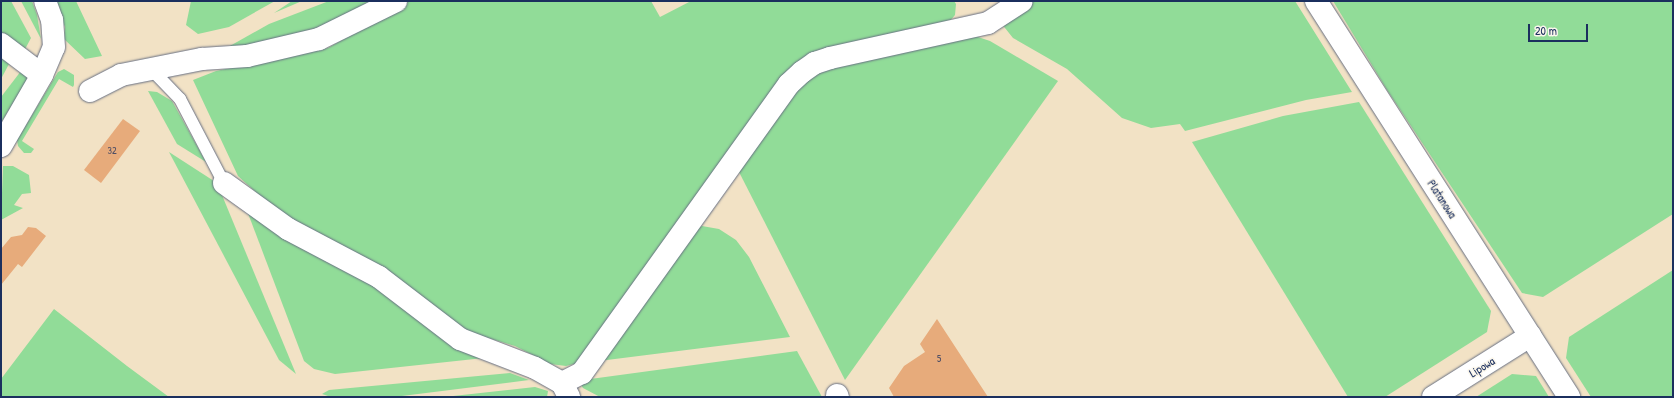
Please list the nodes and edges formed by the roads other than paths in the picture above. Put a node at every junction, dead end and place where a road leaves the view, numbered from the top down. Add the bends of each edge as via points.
1 (45, 1) edge
2 (396, 1) edge
3 (1022, 1) edge
4 (1316, 1) edge
5 (1, 44) edge
6 (154, 71) junction
7 (42, 75) junction
8 (90, 91) dead end
9 (1, 146) edge
10 (224, 183) joint
11 (1530, 336) junction
12 (566, 390) edge
13 (1433, 397) edge
14 (1569, 397) edge

1 - 7 street via 52,20 54,47
2 - 6 street via 319,39 247,56 202,59
3 - 12 street via 988,23 830,58 815,63 802,72 789,84 582,373
4 - 11 street, Platanowa
5 - 7 street
6 - 8 street via 121,75
6 - 10 lane via 180,99
7 - 9 street
10 - 12 street via 288,229 379,277 460,339 508,356
11 - 13 street, Lipowa
11 - 14 street, Platanowa

